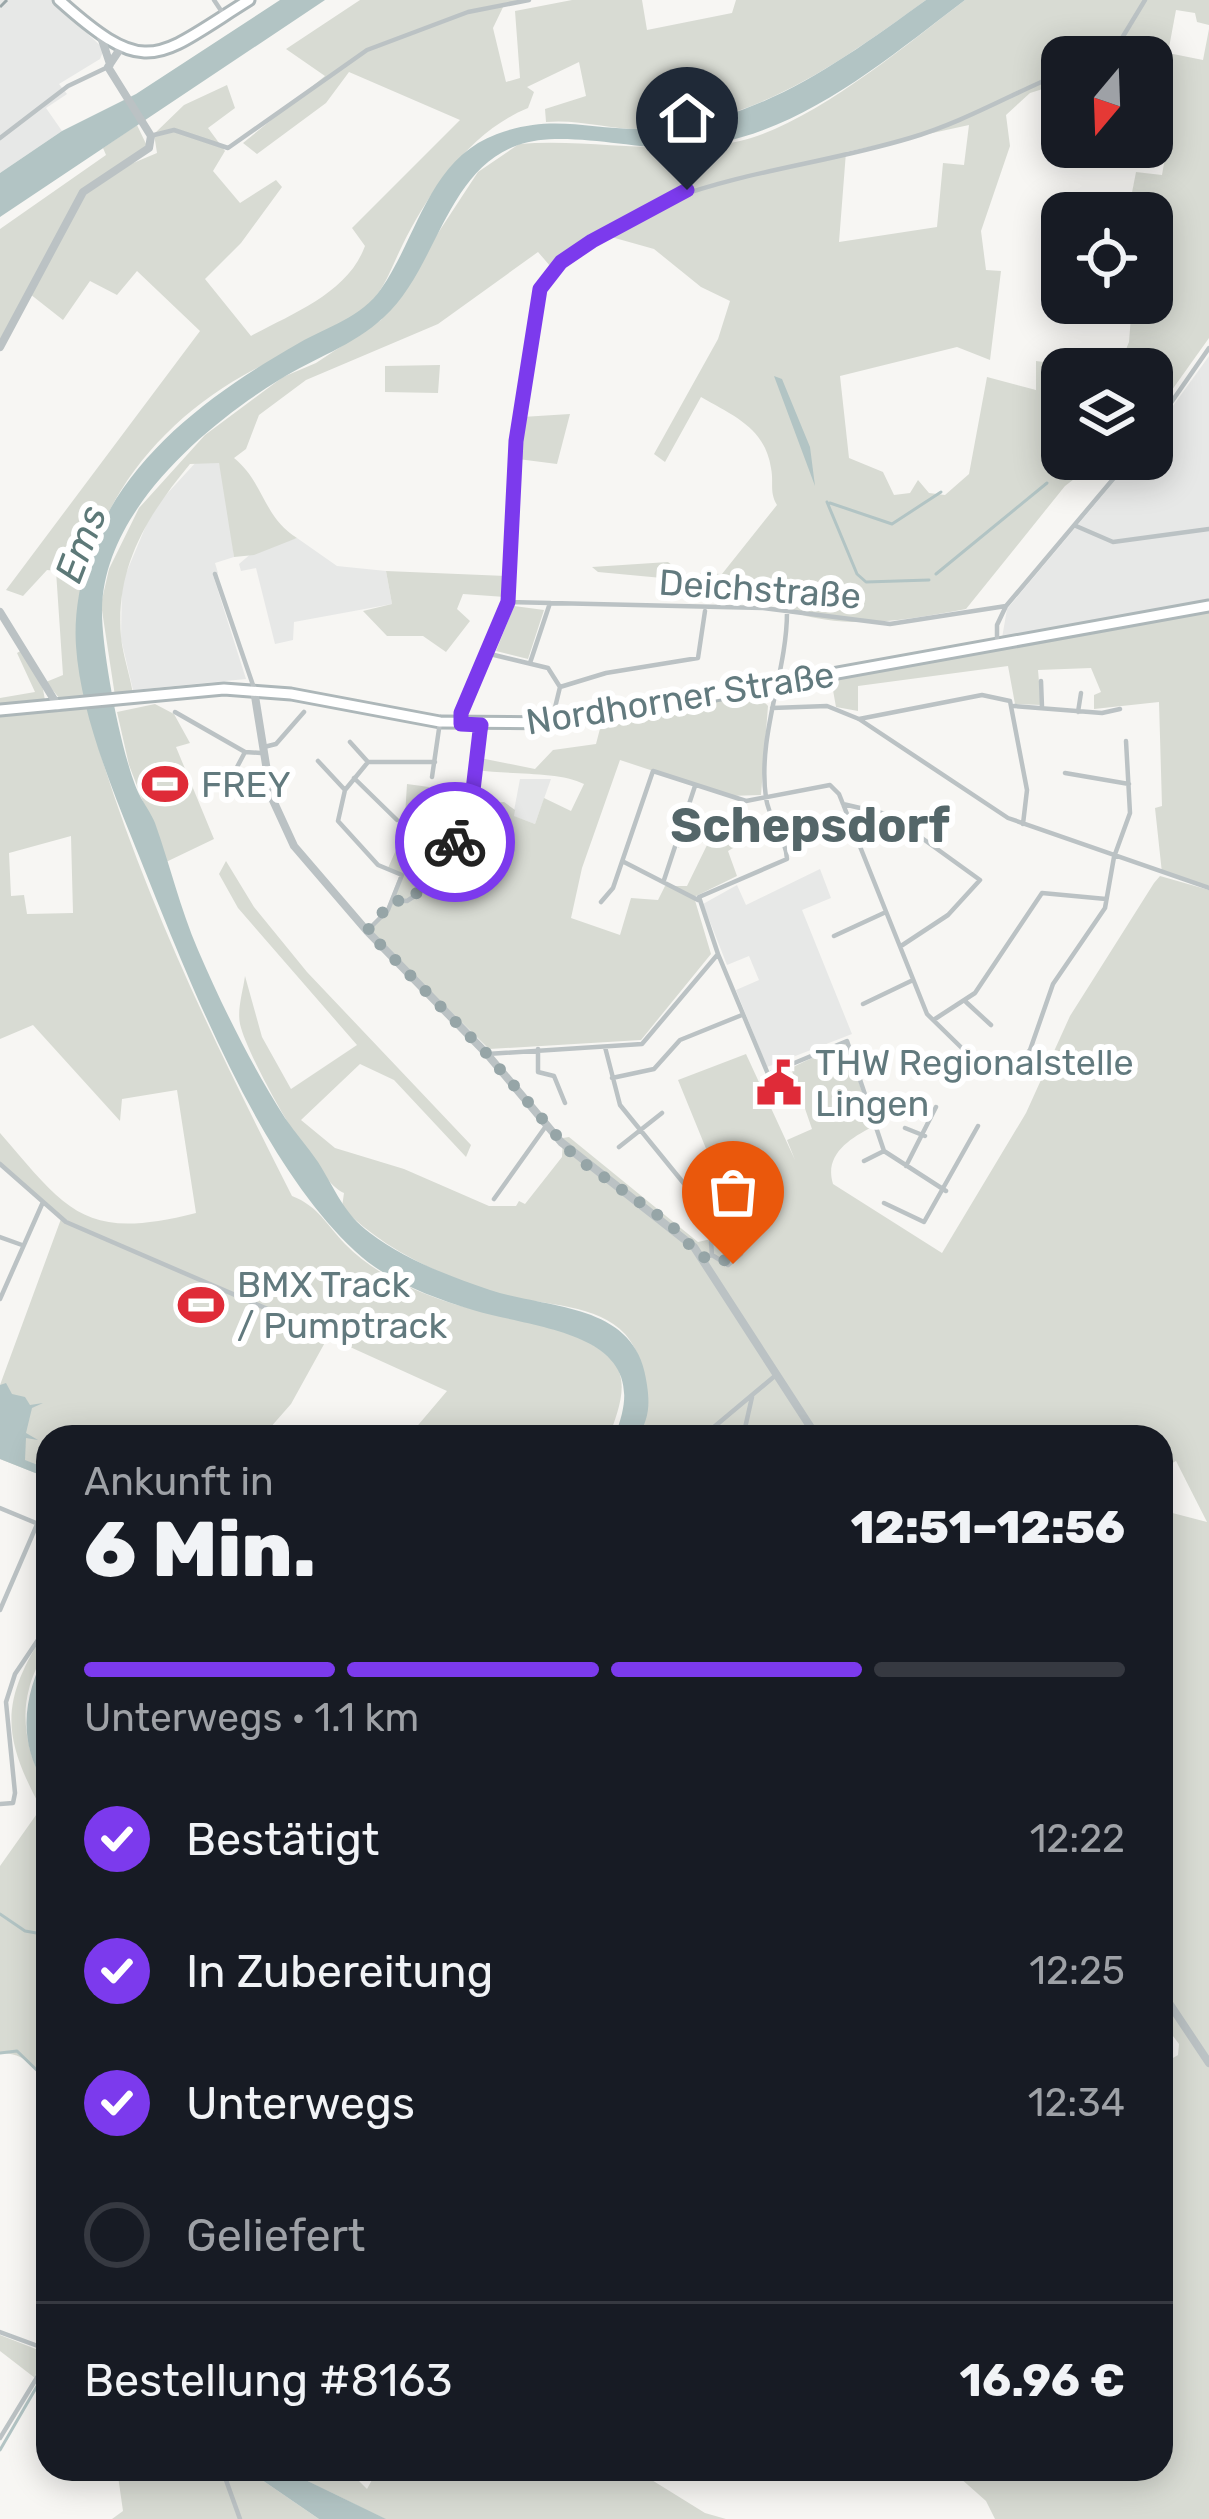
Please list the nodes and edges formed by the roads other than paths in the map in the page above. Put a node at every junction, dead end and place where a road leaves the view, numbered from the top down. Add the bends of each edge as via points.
1 (58, 0) edge
2 (214, 0) edge
3 (248, 0) edge
4 (529, 0) edge
5 (1144, 0) edge
6 (224, 15) junction
7 (1123, 36) edge
8 (101, 38) junction
9 (120, 50) junction
10 (109, 65) junction
11 (1041, 82) edge
12 (149, 134) junction
13 (0, 138) edge
14 (0, 347) edge
15 (1208, 353) edge
16 (1173, 401) edge
17 (1113, 480) edge
18 (1076, 526) junction
19 (1209, 529) edge
20 (215, 574) dead end
21 (508, 602) junction
22 (550, 603) junction
23 (1006, 606) junction
24 (1209, 606) edge
25 (705, 609) junction
26 (0, 612) edge
27 (787, 612) junction
28 (997, 645) junction
29 (490, 654) junction
30 (530, 663) junction
31 (1041, 681) dead end
32 (773, 686) junction
33 (560, 687) junction
34 (254, 690) junction
35 (1081, 693) dead end
36 (58, 706) junction
37 (1014, 706) junction
38 (1042, 707) junction
39 (772, 708) junction
40 (1120, 709) dead end
41 (0, 710) edge
42 (175, 712) dead end
43 (304, 712) dead end
44 (1078, 712) junction
45 (859, 719) junction
46 (440, 722) junction
47 (461, 724) junction
48 (551, 724) junction
49 (481, 725) junction
50 (1126, 741) dead end
51 (350, 742) dead end
52 (263, 750) junction
53 (245, 752) junction
54 (318, 761) dead end
55 (368, 761) junction
56 (435, 762) junction
57 (1065, 773) dead end
58 (217, 774) dead end
59 (432, 777) dead end
60 (354, 778) junction
61 (1130, 784) junction
62 (695, 786) junction
63 (345, 790) junction
64 (766, 798) junction
65 (843, 804) junction
66 (398, 820) dead end
67 (1023, 824) junction
68 (1114, 857) junction
69 (622, 861) junction
70 (664, 880) junction
71 (1209, 889) edge
72 (1106, 898) junction
73 (393, 900) junction
74 (698, 900) junction
75 (601, 902) dead end
76 (886, 912) junction
77 (367, 931) junction
78 (834, 936) dead end
79 (901, 946) junction
80 (718, 954) junction
81 (914, 980) junction
82 (966, 1002) junction
83 (862, 1004) dead end
84 (742, 1015) junction
85 (932, 1020) junction
86 (992, 1025) dead end
87 (604, 1047) junction
88 (538, 1049) junction
89 (487, 1054) junction
90 (612, 1078) junction
91 (566, 1103) dead end
92 (936, 1107) dead end
93 (662, 1113) dead end
94 (546, 1126) junction
95 (978, 1126) dead end
96 (904, 1128) dead end
97 (639, 1130) junction
98 (926, 1136) junction
99 (620, 1147) dead end
100 (884, 1151) junction
101 (864, 1161) dead end
102 (0, 1164) edge
103 (905, 1167) junction
104 (690, 1191) dead end
105 (946, 1191) junction
106 (494, 1199) dead end
107 (44, 1202) junction
108 (884, 1203) dead end
109 (0, 1237) edge
110 (22, 1245) junction
111 (707, 1257) junction
112 (0, 1275) edge
113 (9, 1278) junction
114 (0, 1299) edge
115 (280, 1314) dead end
116 (778, 1374) junction
117 (752, 1397) junction
118 (717, 1425) edge
119 (746, 1425) edge
120 (810, 1425) edge
121 (0, 1508) edge
122 (36, 1522) edge
123 (36, 1528) edge
124 (0, 1610) edge
125 (36, 1645) edge
126 (0, 1804) edge
127 (1173, 2008) edge
128 (1209, 2063) edge
129 (0, 2332) edge
130 (36, 2344) edge
131 (36, 2379) edge
132 (0, 2438) edge
133 (226, 2481) edge
134 (240, 2519) edge

1 - 8 main road
2 - 6 street
3 - 6 main road
4 - 12 street via 468,12 367,50 228,148 175,130
5 - 7 street
6 - 9 main road via 160,53
8 - 9 main road
8 - 10 street
9 - 10 street
10 - 12 street
10 - 13 street
11 - 21 street via 908,139 687,190 624,220 546,276 518,423
12 - 14 street via 141,157 83,192
15 - 16 street
17 - 18 street
18 - 19 street via 1113,542
18 - 23 street
20 - 34 street
21 - 22 street, Deichstraße
21 - 29 street
22 - 25 street, Deichstraße
22 - 30 street
23 - 27 street, Deichstraße via 890,624
23 - 28 street
24 - 28 main road, Nordhorner Straße
25 - 27 street, Deichstraße
25 - 33 street via 698,658
26 - 36 street
27 - 32 street
28 - 32 main road, Nordhorner Straße
29 - 30 street
29 - 47 street
30 - 33 street via 553,671
31 - 38 street
32 - 39 street
32 - 48 main road, Nordhorner Straße
33 - 48 street
34 - 36 main road, Nordhorner Straße
34 - 46 main road, Nordhorner Straße
34 - 52 street
35 - 44 street
36 - 41 main road, Nordhorner Straße
37 - 38 street
37 - 45 street via 982,695
37 - 67 street via 1027,790
38 - 44 street
39 - 45 street via 827,706
39 - 64 street
40 - 44 street
42 - 53 street
43 - 52 street
45 - 67 street
46 - 47 main road, Nordhorner Straße
46 - 56 street
47 - 49 main road, Nordhorner Straße
48 - 49 main road, Nordhorner Straße
49 - 73 street via 463,827 423,890 407,902
50 - 61 street
51 - 55 street
52 - 53 street
52 - 77 street via 286,832
53 - 58 street via 236,769
54 - 63 street
55 - 56 street
55 - 60 street
56 - 59 street
57 - 61 street
60 - 63 street
60 - 66 street
61 - 68 street via 1130,813
62 - 64 street via 736,800
62 - 69 street via 653,771
62 - 70 street
63 - 73 street via 338,821 378,866 402,875
64 - 65 street via 830,785
64 - 74 street via 787,860
65 - 76 street
65 - 79 street via 890,814 980,880 948,915
67 - 68 street
68 - 71 street
68 - 72 street
69 - 70 street
69 - 75 street
70 - 74 street
72 - 82 street via 1042,893
72 - 85 street via 1046,995 1020,1063 982,1064
73 - 77 street
74 - 80 street
76 - 78 street
76 - 79 street
77 - 89 street
79 - 81 street
80 - 84 street
80 - 87 street via 642,1044
81 - 83 street
81 - 85 street
82 - 85 street
82 - 86 street
84 - 90 street via 680,1040 654,1069
84 - 100 street via 768,1074 847,1041
87 - 88 street
87 - 90 street
88 - 89 street
88 - 91 street via 538,1072 554,1076
89 - 94 street
90 - 97 street
92 - 98 street
93 - 97 street
94 - 106 street
94 - 111 street
95 - 105 street
96 - 98 street
97 - 99 street
97 - 104 street
98 - 103 street
100 - 101 street
100 - 103 street
102 - 107 street
103 - 105 street
105 - 108 street via 924,1222
107 - 110 street
107 - 115 street via 66,1222
109 - 110 street
110 - 113 street
111 - 111 street via 728,1265 741,1254 724,1236 711,1242
111 - 116 street
112 - 113 street
113 - 114 street
116 - 117 street
116 - 120 street
117 - 118 street
117 - 119 street
121 - 122 street
123 - 124 street
125 - 126 street via 9,1691 4,1718 15,1793 13,1803
127 - 128 street
129 - 130 street
131 - 132 street
133 - 134 street

